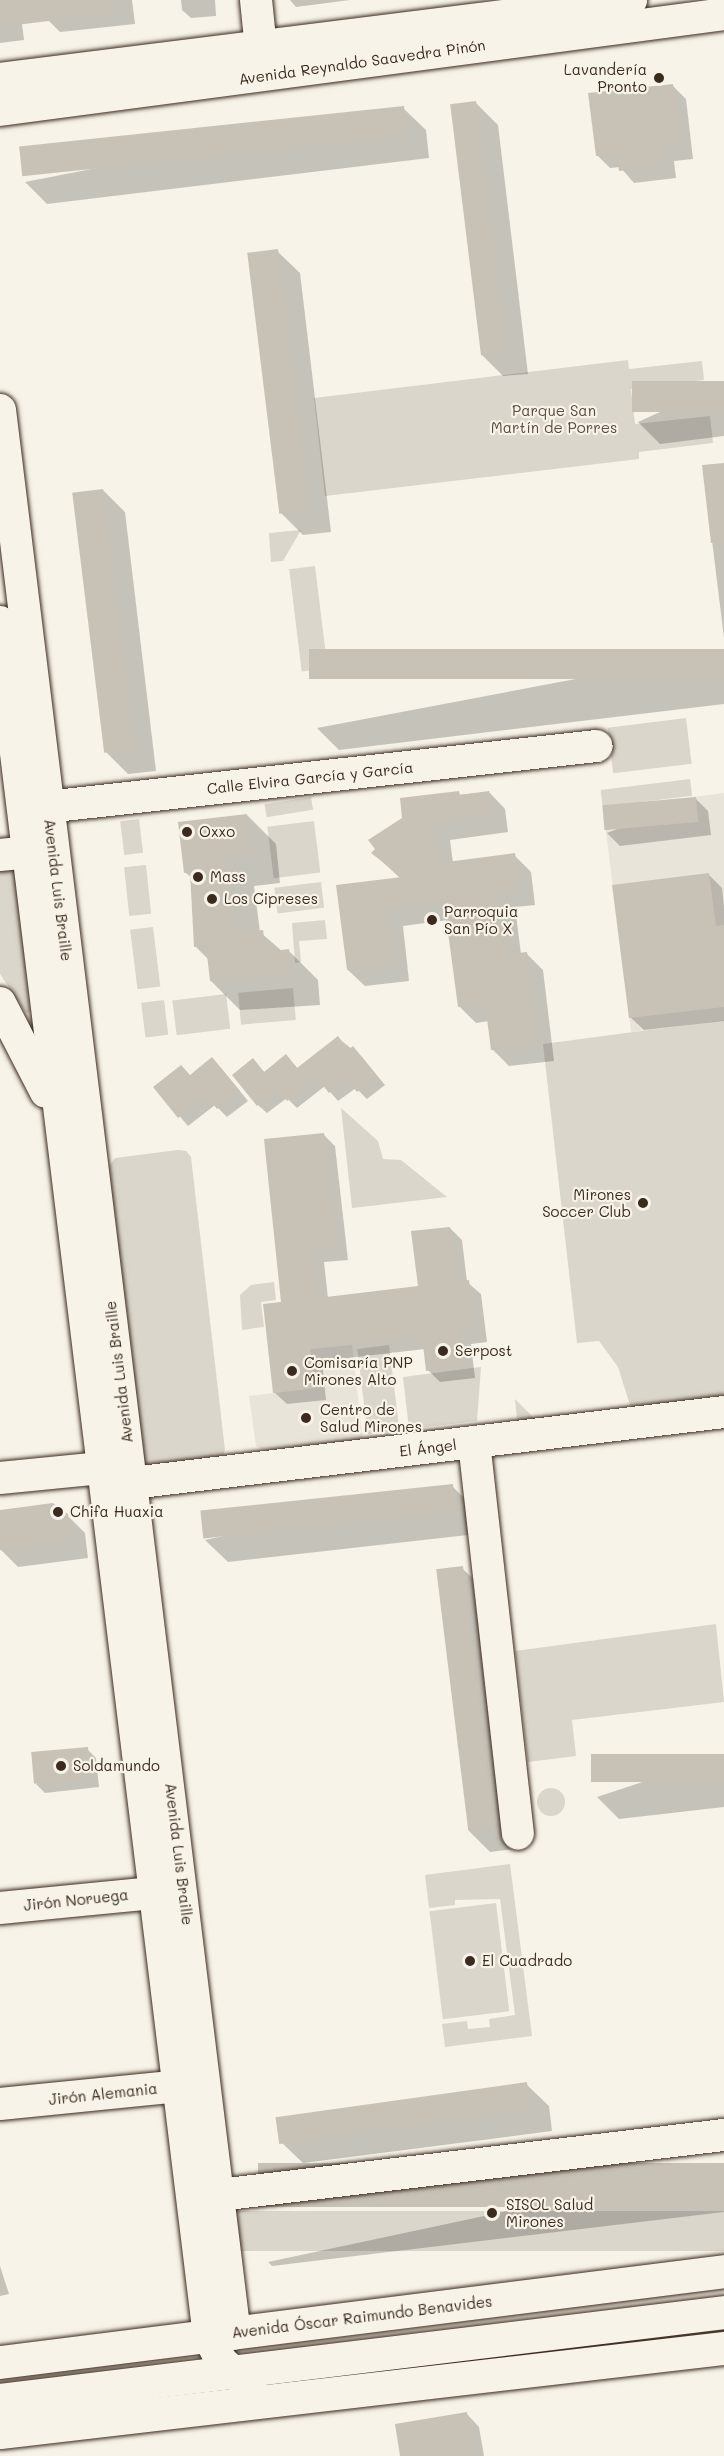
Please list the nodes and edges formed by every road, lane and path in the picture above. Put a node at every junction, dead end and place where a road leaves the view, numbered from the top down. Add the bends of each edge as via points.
1 (256, 0) edge
2 (631, 0) edge
3 (724, 14) edge
4 (261, 48) junction
5 (0, 80) edge
6 (0, 110) edge
7 (0, 410) edge
8 (0, 622) edge
9 (597, 746) dead end
10 (36, 808) junction
11 (27, 852) edge
12 (0, 1003) edge
13 (59, 1130) junction
14 (724, 1412) edge
15 (474, 1442) junction
16 (102, 1468) junction
17 (0, 1478) edge
18 (132, 1483) junction
19 (518, 1834) dead end
20 (153, 1893) junction
21 (0, 1908) edge
22 (192, 2085) junction
23 (0, 2104) edge
24 (724, 2135) edge
25 (219, 2195) junction
26 (724, 2271) edge
27 (724, 2312) edge
28 (222, 2335) junction
29 (724, 2348) edge
30 (0, 2362) edge
31 (231, 2372) junction
32 (284, 2398) junction
33 (0, 2400) edge
34 (0, 2432) edge

1 - 4 street
2 - 4 street, Avenida Reynaldo Saavedra Pinón
3 - 6 street, Avenida Reynaldo Saavedra Pinón
4 - 5 street, Avenida Reynaldo Saavedra Pinón
7 - 10 street, Avenida Luis Braille
8 - 10 street, Avenida Luis Braille
9 - 10 street, Calle Elvira García y García
10 - 11 street, Avenida Luis Braille
11 - 13 street, Avenida Luis Braille
11 - 18 street, Avenida Luis Braille
12 - 13 street via 40,1076
13 - 16 street, Avenida Luis Braille
14 - 15 street, El Ángel
15 - 18 street, El Ángel
15 - 19 street
16 - 17 street
16 - 18 street
16 - 20 street, Avenida Luis Braille
18 - 22 street, Avenida Luis Braille
20 - 21 street, Jirón Noruega
20 - 22 street, Avenida Luis Braille
22 - 23 street, Jirón Alemania
22 - 25 street, Avenida Luis Braille
22 - 28 street, Avenida Luis Braille
24 - 25 street
25 - 28 street, Avenida Luis Braille
26 - 28 main road, Avenida Óscar Raimundo Benavides
27 - 31 main road
28 - 30 main road, Avenida Óscar Raimundo Benavides
28 - 31 street, Avenida Luis Braille
29 - 32 main road
31 - 32 street, Avenida Luis Braille via 262,2392
31 - 33 main road
32 - 34 main road

